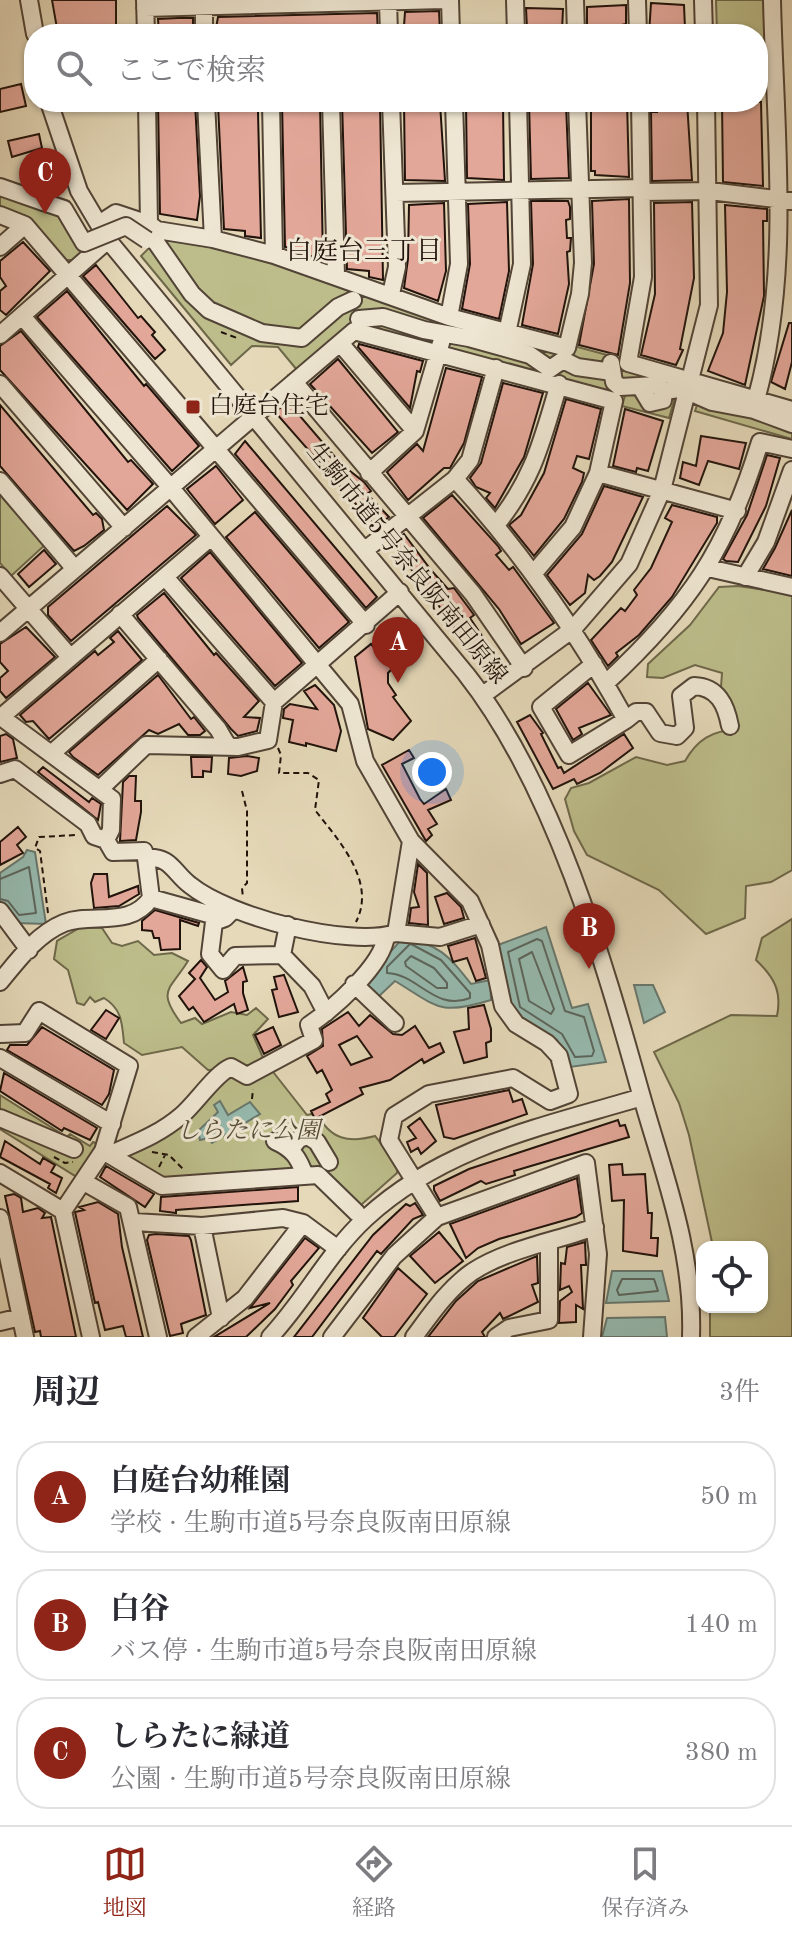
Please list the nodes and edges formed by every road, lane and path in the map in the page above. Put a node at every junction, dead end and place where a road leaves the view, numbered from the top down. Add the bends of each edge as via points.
1 (29, 0) edge
2 (443, 0) edge
3 (450, 0) edge
4 (515, 0) edge
5 (575, 0) edge
6 (637, 0) edge
7 (703, 0) edge
8 (772, 0) edge
9 (388, 1) edge
10 (145, 4) edge
11 (204, 6) junction
12 (33, 24) edge
13 (146, 24) edge
14 (204, 24) edge
15 (389, 24) edge
16 (451, 24) edge
17 (516, 24) edge
18 (576, 24) edge
19 (638, 24) edge
20 (704, 24) edge
21 (52, 112) edge
22 (147, 112) edge
23 (207, 112) edge
24 (271, 112) edge
25 (331, 112) edge
26 (391, 112) edge
27 (454, 112) edge
28 (518, 112) edge
29 (577, 112) edge
30 (640, 112) edge
31 (706, 112) edge
32 (0, 187) edge
33 (580, 189) junction
34 (521, 190) junction
35 (643, 190) junction
36 (710, 191) junction
37 (457, 192) junction
38 (395, 193) junction
39 (784, 201) edge
40 (0, 215) edge
41 (99, 224) junction
42 (25, 225) junction
43 (152, 233) junction
44 (213, 239) junction
45 (108, 240) junction
46 (0, 247) edge
47 (274, 255) junction
48 (67, 274) junction
49 (336, 275) junction
50 (353, 281) junction
51 (391, 294) junction
52 (353, 300) junction
53 (22, 316) junction
54 (446, 322) junction
55 (360, 325) junction
56 (507, 333) junction
57 (0, 335) edge
58 (340, 343) junction
59 (438, 353) junction
60 (496, 368) junction
61 (294, 382) junction
62 (0, 384) edge
63 (559, 384) junction
64 (683, 389) junction
65 (756, 400) junction
66 (792, 410) edge
67 (254, 414) junction
68 (792, 424) edge
69 (415, 431) junction
70 (792, 449) edge
71 (216, 450) junction
72 (792, 470) edge
73 (369, 473) junction
74 (598, 473) junction
75 (455, 479) junction
76 (0, 481) edge
77 (171, 488) junction
78 (662, 490) junction
79 (737, 511) junction
80 (407, 518) junction
81 (496, 525) junction
82 (124, 528) junction
83 (210, 538) junction
84 (365, 550) junction
85 (708, 568) junction
86 (75, 569) junction
87 (533, 574) junction
88 (0, 576) edge
89 (165, 577) junction
90 (745, 577) junction
91 (792, 587) edge
92 (400, 592) junction
93 (29, 610) junction
94 (120, 614) junction
95 (366, 625) junction
96 (573, 629) junction
97 (0, 633) edge
98 (70, 657) junction
99 (159, 659) junction
100 (319, 663) junction
101 (594, 664) junction
102 (524, 668) junction
103 (606, 683) junction
104 (483, 695) junction
105 (274, 702) junction
106 (1, 718) edge
107 (626, 720) junction
108 (730, 726) dead end
109 (268, 740) junction
110 (228, 746) junction
111 (51, 754) junction
112 (0, 774) edge
113 (100, 789) junction
114 (242, 791) dead end
115 (90, 825) junction
116 (106, 840) junction
117 (411, 841) junction
118 (146, 858) junction
119 (151, 898) junction
120 (0, 911) edge
121 (238, 911) junction
122 (214, 922) junction
123 (481, 924) junction
124 (288, 925) junction
125 (50, 932) junction
126 (391, 934) junction
127 (349, 936) junction
128 (29, 950) junction
129 (282, 955) junction
130 (1, 980) edge
131 (354, 984) junction
132 (326, 1013) junction
133 (395, 1023) dead end
134 (0, 1034) edge
135 (0, 1058) edge
136 (569, 1094) junction
137 (642, 1097) junction
138 (576, 1117) junction
139 (0, 1118) edge
140 (112, 1124) junction
141 (275, 1141) dead end
142 (74, 1149) dead end
143 (290, 1150) junction
144 (147, 1154) dead end
145 (166, 1154) junction
146 (100, 1157) junction
147 (329, 1162) dead end
148 (158, 1168) dead end
149 (0, 1173) edge
150 (305, 1176) junction
151 (413, 1179) junction
152 (84, 1182) junction
153 (196, 1184) junction
154 (63, 1211) junction
155 (357, 1213) dead end
156 (437, 1217) junction
157 (0, 1218) edge
158 (134, 1222) junction
159 (303, 1223) junction
160 (202, 1226) junction
161 (595, 1227) junction
162 (549, 1243) junction
163 (338, 1249) junction
164 (21, 1317) junction
165 (221, 1318) junction
166 (0, 1322) edge
167 (25, 1337) edge
168 (91, 1337) edge
169 (158, 1337) edge
170 (196, 1337) edge
171 (270, 1337) edge
172 (332, 1337) edge
173 (414, 1337) edge
174 (496, 1337) edge
175 (592, 1337) edge
176 (691, 1337) edge

1 - 12 street
2 - 9 street
3 - 16 street
4 - 17 street
5 - 18 street
6 - 19 street
7 - 20 street
8 - 39 street
9 - 11 street
9 - 15 street
10 - 11 street
10 - 13 street
11 - 14 street
21 - 41 street, 生駒市道5号奈良阪南田原線 via 79,191
22 - 43 street
23 - 44 street
24 - 47 street
25 - 49 street
26 - 38 street
27 - 37 street
28 - 34 street
29 - 33 street
30 - 35 street
31 - 36 street
32 - 43 street, bridge via 64,209 84,243 126,226
33 - 34 street
33 - 35 street
33 - 56 street via 580,294 567,348
34 - 37 street
34 - 56 street via 522,264
35 - 36 street
35 - 64 street via 643,277 628,363
36 - 39 street
36 - 64 street via 709,305
37 - 38 street
37 - 54 street via 459,264
38 - 51 street via 397,267
39 - 65 street via 776,309
40 - 42 street
41 - 43 street via 116,213
41 - 45 street, 生駒市道5号奈良阪南田原線
42 - 46 street
42 - 48 street
43 - 44 street
43 - 52 street via 192,294 209,310 262,333 302,338
44 - 47 street
45 - 48 street
45 - 67 street, 生駒市道5号奈良阪南田原線
47 - 49 street
48 - 53 street
48 - 71 street
49 - 50 street
50 - 51 street
50 - 52 street
51 - 54 street
52 - 55 street
53 - 57 street
53 - 77 street
54 - 55 street via 383,317
54 - 56 street
54 - 59 street
54 - 64 street via 530,355 550,369 563,360 577,367 612,368 616,385
55 - 58 street
55 - 59 street
58 - 61 street
58 - 69 street
59 - 60 street
59 - 69 street
60 - 63 street
60 - 75 street via 470,460
61 - 67 street
61 - 73 street
62 - 82 street
63 - 74 street via 614,401
63 - 81 street via 533,472
64 - 65 street
64 - 68 street
64 - 78 street
65 - 66 street
67 - 71 street
67 - 84 street, 生駒市道5号奈良阪南田原線
69 - 73 street
70 - 79 street via 760,442
71 - 77 street
71 - 95 street
72 - 90 street via 772,527
73 - 80 street
74 - 78 street
74 - 87 street via 573,527
75 - 80 street
75 - 81 street
76 - 86 street
77 - 82 street
77 - 83 street
78 - 79 street
78 - 96 street via 629,564
79 - 85 street
80 - 84 street
80 - 102 street via 473,594
81 - 87 street
82 - 86 street
83 - 89 street
83 - 100 street
84 - 92 street, 生駒市道5号奈良阪南田原線
85 - 90 street
85 - 103 street via 657,636
86 - 93 street
87 - 96 street
88 - 93 street
89 - 94 street
89 - 105 street
90 - 91 street
92 - 95 street
92 - 104 street, 生駒市道5号奈良阪南田原線
93 - 97 street
93 - 98 street
94 - 98 street
94 - 99 street
95 - 100 street
96 - 101 street
96 - 102 street
98 - 106 street
99 - 110 street
99 - 111 street
100 - 105 street
100 - 117 street via 350,704 365,761
101 - 103 street
101 - 107 street via 541,707 565,754
102 - 104 street
103 - 107 street
104 - 137 street, 生駒市道5号奈良阪南田原線 via 548,817 625,1032
105 - 109 street
106 - 111 street
107 - 108 street via 646,712 668,737 684,733 681,696 704,686 718,696
109 - 110 street
109 - 127 path via 281,755 279,773 308,773 319,780 315,810 361,880 360,914
110 - 113 street via 146,745
111 - 113 street
112 - 115 street via 15,769
113 - 116 street via 112,799
114 - 121 path via 247,883
115 - 116 street via 94,836
115 - 125 path via 68,838 39,837 35,848 40,851
116 - 118 street via 113,852 144,851
117 - 123 street via 470,901
117 - 126 street
118 - 119 street
118 - 121 street via 170,862 190,886
119 - 122 street via 212,915
119 - 125 street via 111,921 66,922
120 - 128 street
121 - 122 street
121 - 124 street
122 - 129 street via 210,954 223,970 235,956
123 - 126 street via 440,937
123 - 136 street via 503,1006 516,1024 559,1056
124 - 127 street
124 - 129 street
125 - 128 street via 39,936
126 - 127 street
126 - 131 street
128 - 130 street
129 - 132 street via 312,986
131 - 132 street
131 - 133 street
132 - 146 street via 309,1025 314,1040 247,1076 231,1067 223,1070 203,1096 157,1134
134 - 140 street via 25,1033 39,1011 129,1066
135 - 140 street
136 - 138 street
136 - 151 street via 550,1101 513,1078 429,1094 394,1116 389,1140
137 - 138 street
137 - 176 street, 生駒市道5号奈良阪南田原線 via 683,1238
138 - 151 street via 456,1156
139 - 142 street
140 - 146 street
141 - 143 street
143 - 147 street via 308,1136
143 - 150 street
144 - 145 path
145 - 148 path
145 - 153 path
146 - 152 street
146 - 153 street via 162,1186
149 - 154 street
150 - 153 street
150 - 155 street via 318,1175
151 - 156 street
151 - 163 street
152 - 154 street
152 - 158 street via 128,1207
154 - 168 street
156 - 161 street via 586,1163
156 - 172 street via 394,1256
157 - 164 street
158 - 160 street
158 - 169 street
159 - 160 street via 283,1218
159 - 163 street
159 - 165 street via 245,1298
160 - 165 street
161 - 162 street
161 - 175 street
162 - 173 street via 495,1259 471,1273 442,1298
162 - 174 street via 549,1320 509,1328
163 - 171 street
164 - 166 street
164 - 167 street
165 - 170 street

